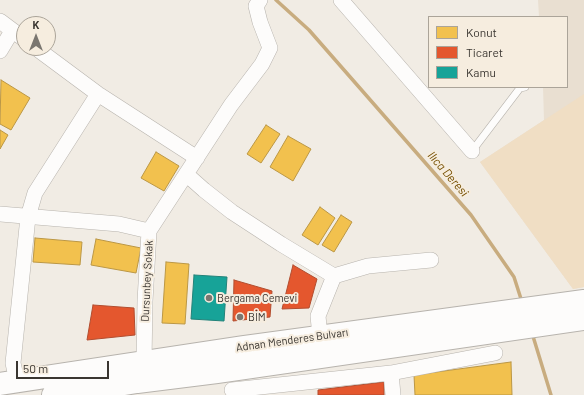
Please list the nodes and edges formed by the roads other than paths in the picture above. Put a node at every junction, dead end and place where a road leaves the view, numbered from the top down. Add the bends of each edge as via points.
1 (341, 0) edge
2 (258, 3) edge
3 (0, 21) edge
4 (16, 33) edge
5 (16, 37) edge
6 (0, 51) edge
7 (47, 56) edge
8 (520, 88) edge
9 (98, 94) junction
10 (472, 151) joint
11 (197, 158) junction
12 (186, 174) junction
13 (0, 214) edge
14 (28, 217) junction
15 (149, 231) junction
16 (431, 260) dead end
17 (334, 276) junction
18 (577, 311) edge
19 (489, 324) junction
20 (320, 336) junction
21 (494, 353) dead end
22 (144, 362) junction
23 (216, 372) junction
24 (390, 373) junction
25 (8, 383) edge
26 (233, 393) edge
27 (53, 395) edge
28 (393, 395) edge

1 - 10 street
2 - 11 street via 260,22 270,48 262,64
3 - 4 street
5 - 6 street
7 - 9 street
8 - 10 lane
9 - 11 street
9 - 14 street via 35,193
11 - 12 street
12 - 15 street
12 - 17 street via 232,212
13 - 14 street, Dursunbey Sokak
14 - 15 street, Dursunbey Sokak via 119,224
14 - 25 street via 13,363
15 - 22 street, Dursunbey Sokak
16 - 17 street via 368,266
17 - 20 street via 318,316
18 - 19 main road, Adnan Menderes Bulvarı
19 - 20 main road, Adnan Menderes Bulvarı
19 - 23 main road, Adnan Menderes Bulvarı
20 - 22 main road, Adnan Menderes Bulvarı
21 - 24 street
22 - 25 main road, Adnan Menderes Bulvarı
23 - 26 street
23 - 27 main road, Adnan Menderes Bulvarı
24 - 26 street
24 - 28 street

